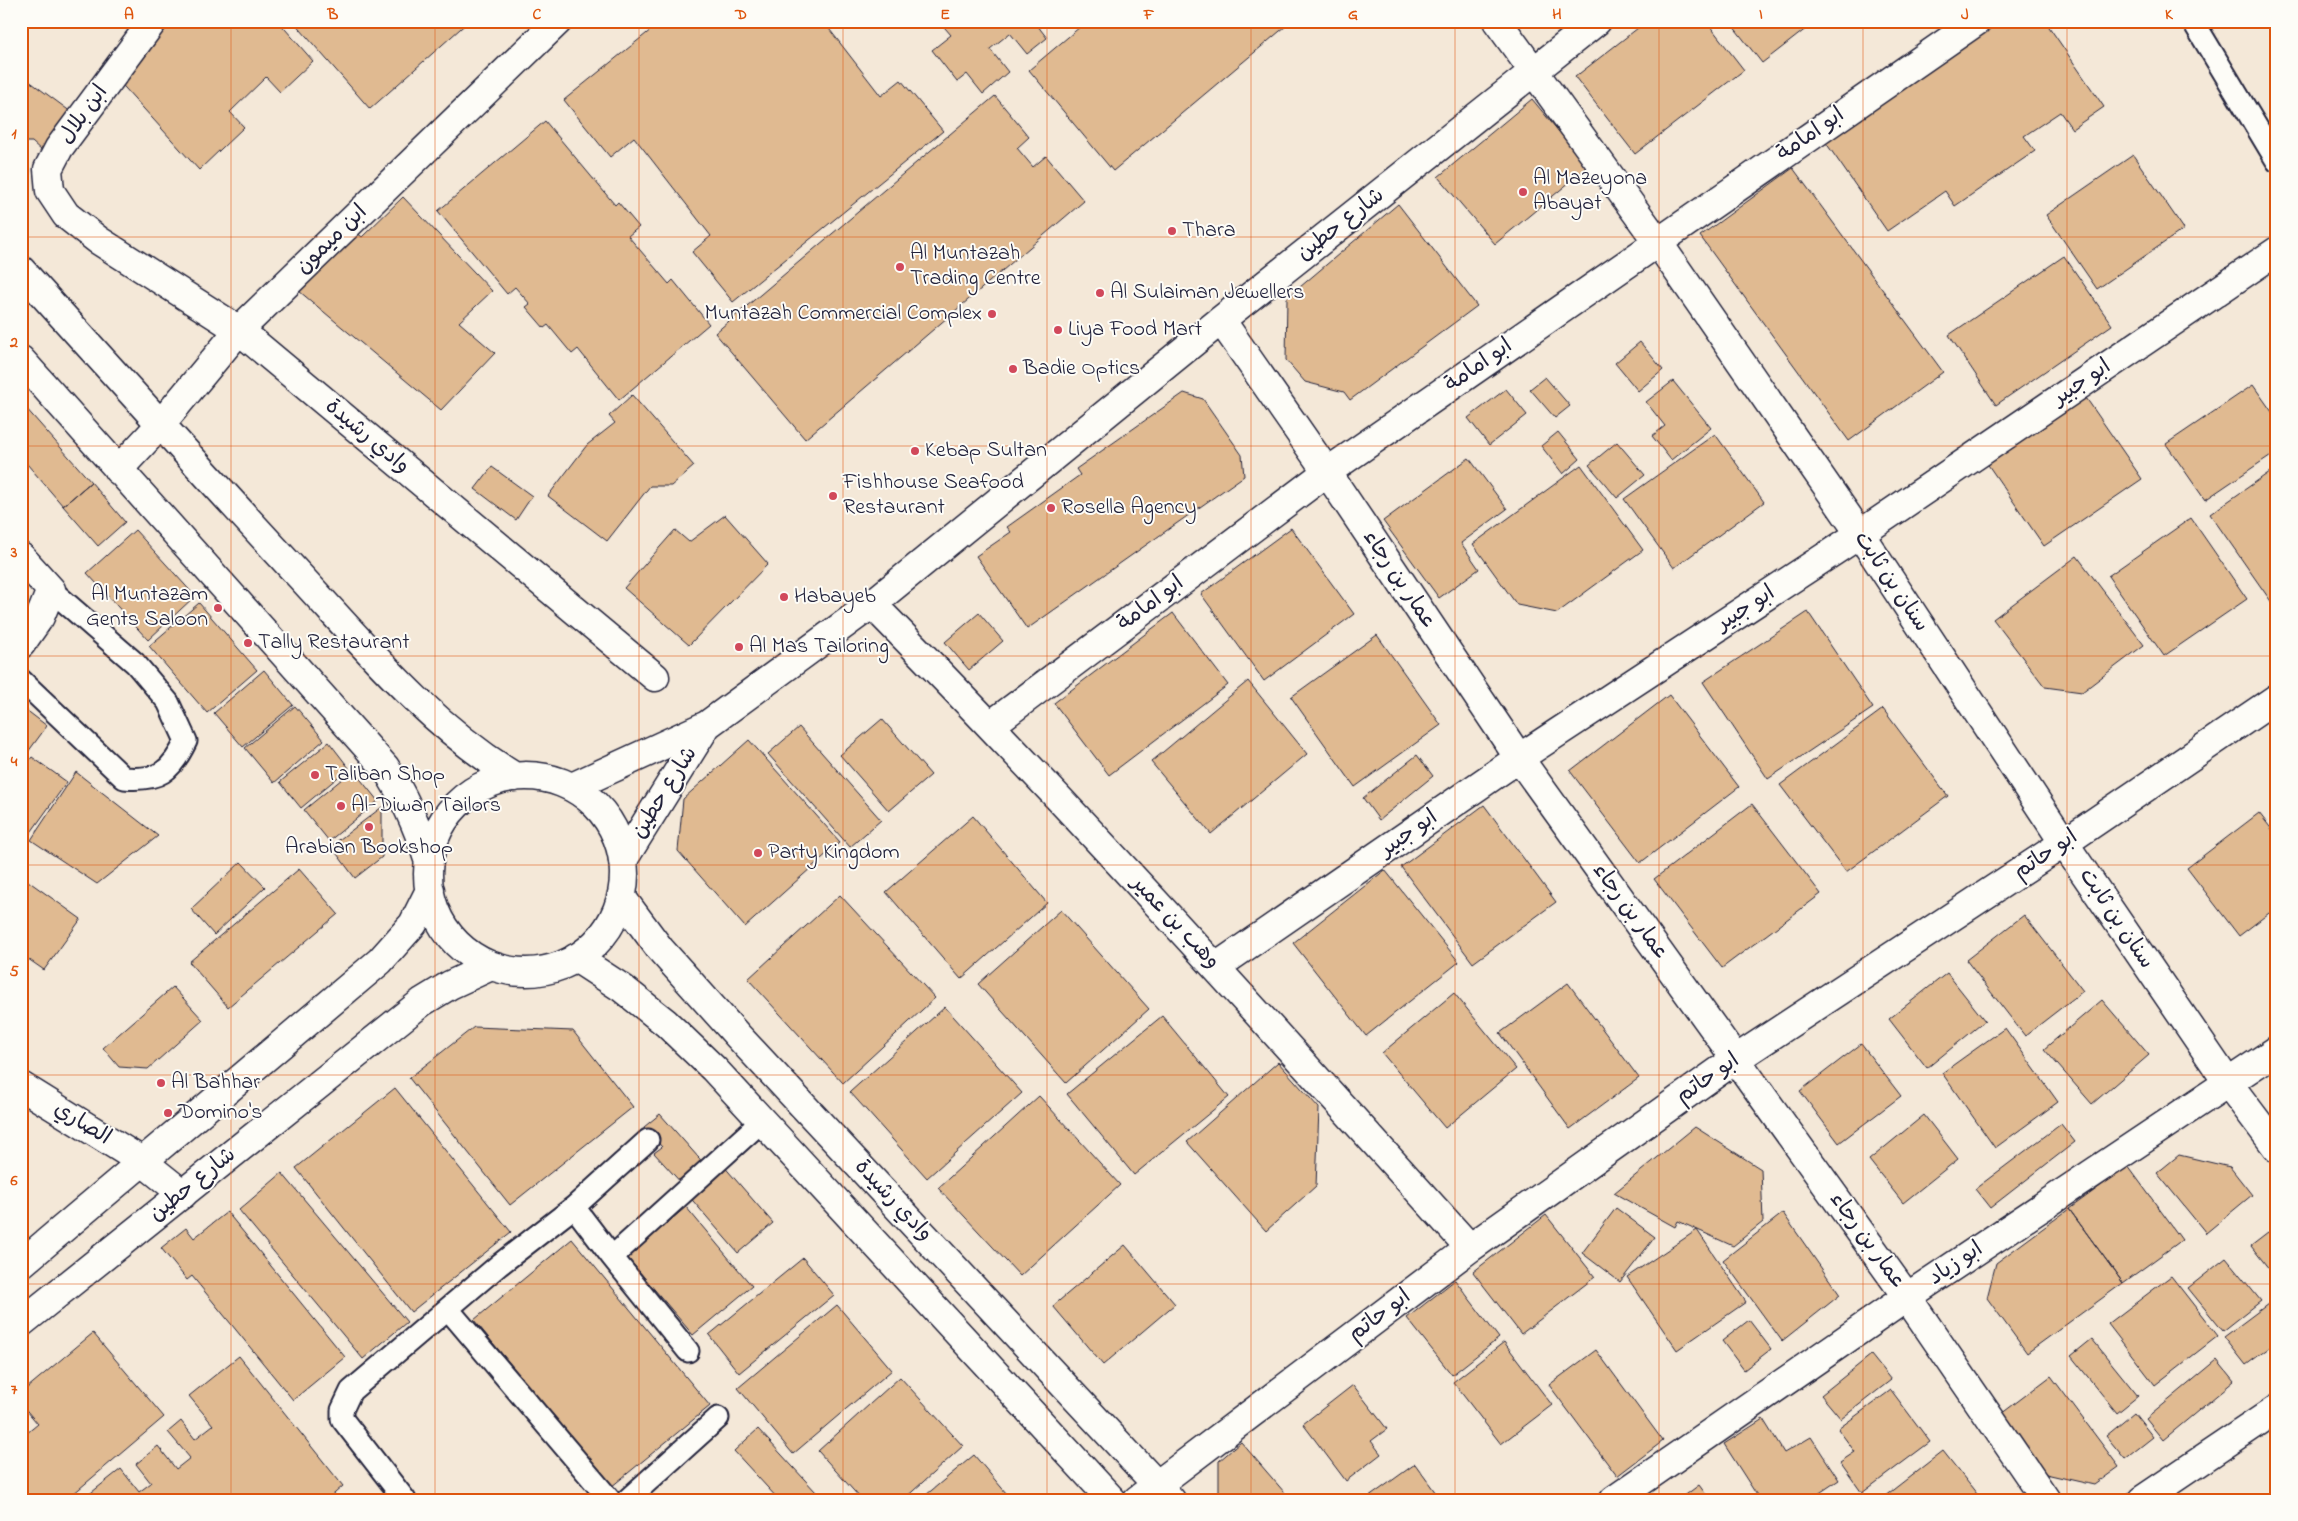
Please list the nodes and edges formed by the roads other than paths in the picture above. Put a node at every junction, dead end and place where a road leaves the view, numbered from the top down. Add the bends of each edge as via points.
1 (152, 21) edge
2 (558, 21) edge
3 (1497, 21) edge
4 (1597, 21) edge
5 (1977, 21) edge
6 (2193, 21) edge
7 (1533, 73) junction
8 (2277, 161) edge
9 (66, 215) joint
10 (1657, 241) junction
11 (2277, 251) edge
12 (21, 270) edge
13 (1221, 320) junction
14 (239, 330) junction
15 (21, 360) edge
16 (160, 425) junction
17 (118, 470) junction
18 (1327, 472) junction
19 (1860, 534) junction
20 (21, 556) edge
21 (51, 590) junction
22 (872, 604) junction
23 (21, 644) edge
24 (655, 677) dead end
25 (21, 680) edge
26 (2277, 698) edge
27 (991, 724) junction
28 (707, 725) junction
29 (1519, 758) junction
30 (515, 777) junction
31 (572, 787) junction
32 (2064, 843) junction
33 (624, 860) junction
34 (429, 862) junction
35 (430, 890) junction
36 (622, 898) junction
37 (576, 958) junction
38 (491, 966) junction
39 (1216, 967) junction
40 (2277, 1050) edge
41 (1736, 1059) junction
42 (2228, 1083) junction
43 (21, 1086) edge
44 (763, 1120) junction
45 (648, 1140) dead end
46 (2277, 1148) edge
47 (143, 1162) junction
48 (183, 1194) junction
49 (574, 1207) junction
50 (1470, 1248) junction
51 (612, 1257) junction
52 (21, 1264) edge
53 (1907, 1298) junction
54 (448, 1309) junction
55 (21, 1323) edge
56 (688, 1351) dead end
57 (2277, 1409) edge
58 (718, 1418) dead end
59 (1155, 1494) edge
60 (405, 1500) edge
61 (610, 1500) edge
62 (627, 1500) edge
63 (1112, 1500) edge
64 (1614, 1500) edge
65 (2046, 1500) edge
66 (2142, 1500) edge

1 - 9 street, ابن بلال via 59,148 48,169 50,191
2 - 14 street, ابن ميمون
3 - 7 street, سنان بن ثابت
4 - 7 street, شارع حطين
5 - 10 street, ابو امامة
6 - 8 lane
7 - 10 street, سنان بن ثابت
7 - 13 street, شارع حطين
9 - 14 street, وادي رشيدة via 98,240
10 - 18 street, ابو امامة
10 - 19 street, سنان بن ثابت
11 - 19 street, ابو جبير
12 - 16 street
13 - 18 street, عمار بن رجاء
13 - 22 street, شارع حطين
14 - 16 street, ابن ميمون
14 - 24 street, وادي رشيدة
15 - 17 street
16 - 17 street, ابن ميمون
16 - 30 street via 414,699 462,741
17 - 34 street via 385,767 418,826
18 - 27 street, ابو امامة
18 - 29 street, عمار بن رجاء
19 - 29 street, ابو جبير
19 - 32 street, سنان بن ثابت
20 - 21 street
21 - 23 street via 40,617
21 - 25 lane via 135,663 168,702 186,740 177,760 164,771 145,780 124,778
22 - 27 street, وهب بن عمير
22 - 28 street, شارع حطين
26 - 32 street, ابو حاتم
27 - 39 street, وهب بن عمير
28 - 31 street, شارع حطين
28 - 33 street, شارع حطين
29 - 39 street, ابو جبير
29 - 41 street, عمار بن رجاء
30 - 31 street via 534,776
30 - 34 street via 489,783 467,796 448,815 436,837
31 - 33 street via 601,810 619,842
32 - 41 street, ابو حاتم
32 - 42 street, سنان بن ثابت
33 - 36 street
34 - 35 street
35 - 38 street via 444,928 457,944
35 - 47 street via 413,924 380,961
36 - 37 street via 605,932
36 - 59 street, وادي رشيدة via 660,949
37 - 38 street via 540,971 515,971
37 - 44 street, وادي رشيدة via 622,988 666,1023
38 - 48 street, شارع حطين via 450,984 422,1002
39 - 50 street, وهب بن عمير
40 - 42 street, ابو زياد
41 - 50 street, ابو حاتم
41 - 53 street, عمار بن رجاء
42 - 46 street, سنان بن ثابت
42 - 53 street, ابو زياد
43 - 47 street, الصاري
44 - 51 lane
44 - 63 street, وادي رشيدة
45 - 49 lane
47 - 48 street, الصاري
47 - 52 street
48 - 55 street, شارع حطين
49 - 51 lane
49 - 54 lane
50 - 59 street, ابو حاتم
51 - 56 lane
53 - 64 street, ابو زياد
53 - 65 street, عمار بن رجاء
54 - 60 lane via 351,1391 342,1410 342,1419
54 - 61 lane
57 - 66 street
58 - 62 lane

